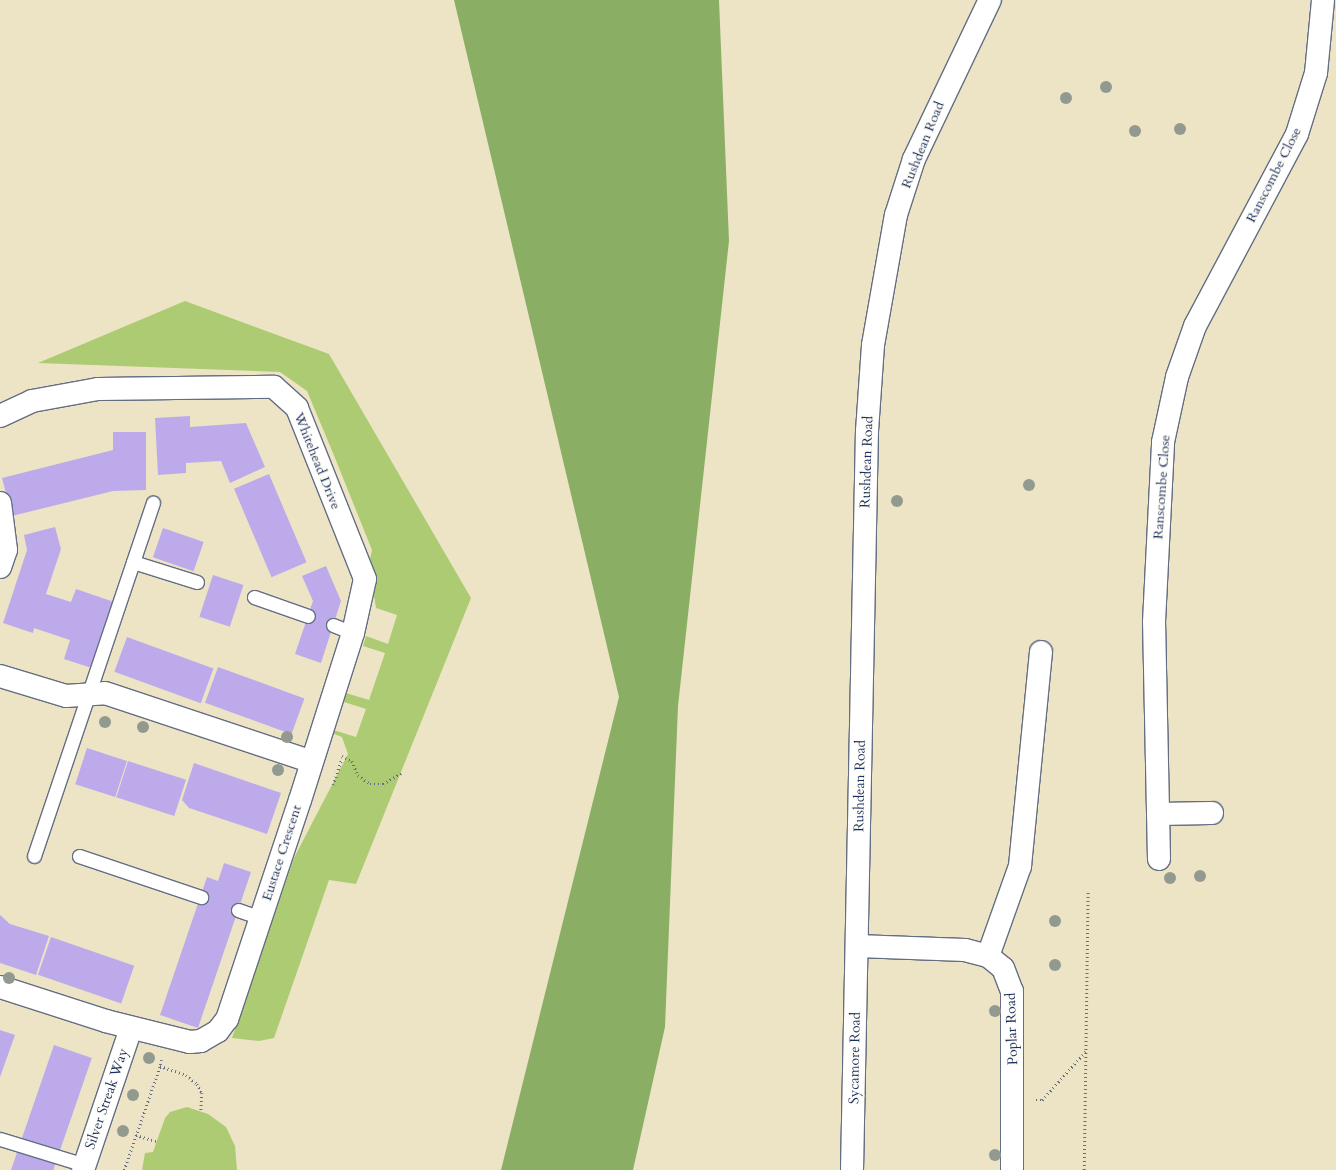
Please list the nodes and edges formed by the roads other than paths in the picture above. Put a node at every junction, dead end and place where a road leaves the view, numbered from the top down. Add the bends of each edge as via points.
1 (990, 0) edge
2 (1324, 0) edge
3 (0, 416) edge
4 (153, 502) dead end
5 (0, 503) edge
6 (132, 562) junction
7 (0, 567) edge
8 (197, 582) dead end
9 (254, 597) dead end
10 (308, 616) dead end
11 (1041, 652) dead end
12 (0, 676) edge
13 (88, 694) junction
14 (310, 761) junction
15 (1212, 813) dead end
16 (1158, 814) junction
17 (34, 856) dead end
18 (79, 856) dead end
19 (1159, 859) dead end
20 (200, 897) dead end
21 (238, 910) dead end
22 (261, 918) junction
23 (857, 946) junction
24 (988, 956) junction
25 (0, 987) edge
26 (131, 1028) junction
27 (0, 1139) edge
28 (84, 1167) edge
29 (852, 1170) edge
30 (1012, 1170) edge

1 - 23 street, Rushdean Road via 914,159 896,215 874,337 867,431
2 - 16 street, Ranscombe Close via 1316,73 1297,134 1195,326 1177,377 1164,442 1154,622
3 - 14 street, Whitehead Drive via 32,401 98,389 274,387 297,408 365,579 343,629
4 - 6 lane
5 - 7 street via 6,550
6 - 8 lane
6 - 13 lane
9 - 10 lane
11 - 24 street via 1020,866
12 - 13 street via 66,696
13 - 14 street via 105,693
13 - 17 lane
14 - 22 street, Eustace Crescent
15 - 16 street
16 - 19 street, Ranscombe Close
18 - 20 lane
21 - 22 lane
22 - 26 street, Eustace Crescent via 222,1026 211,1037 197,1042
23 - 24 street, Poplar Road via 965,950
23 - 29 street, Sycamore Road
24 - 30 street, Poplar Road via 1003,968 1012,991
25 - 26 street, Eustace Crescent
26 - 28 street, Silver Streak Way
27 - 28 lane

